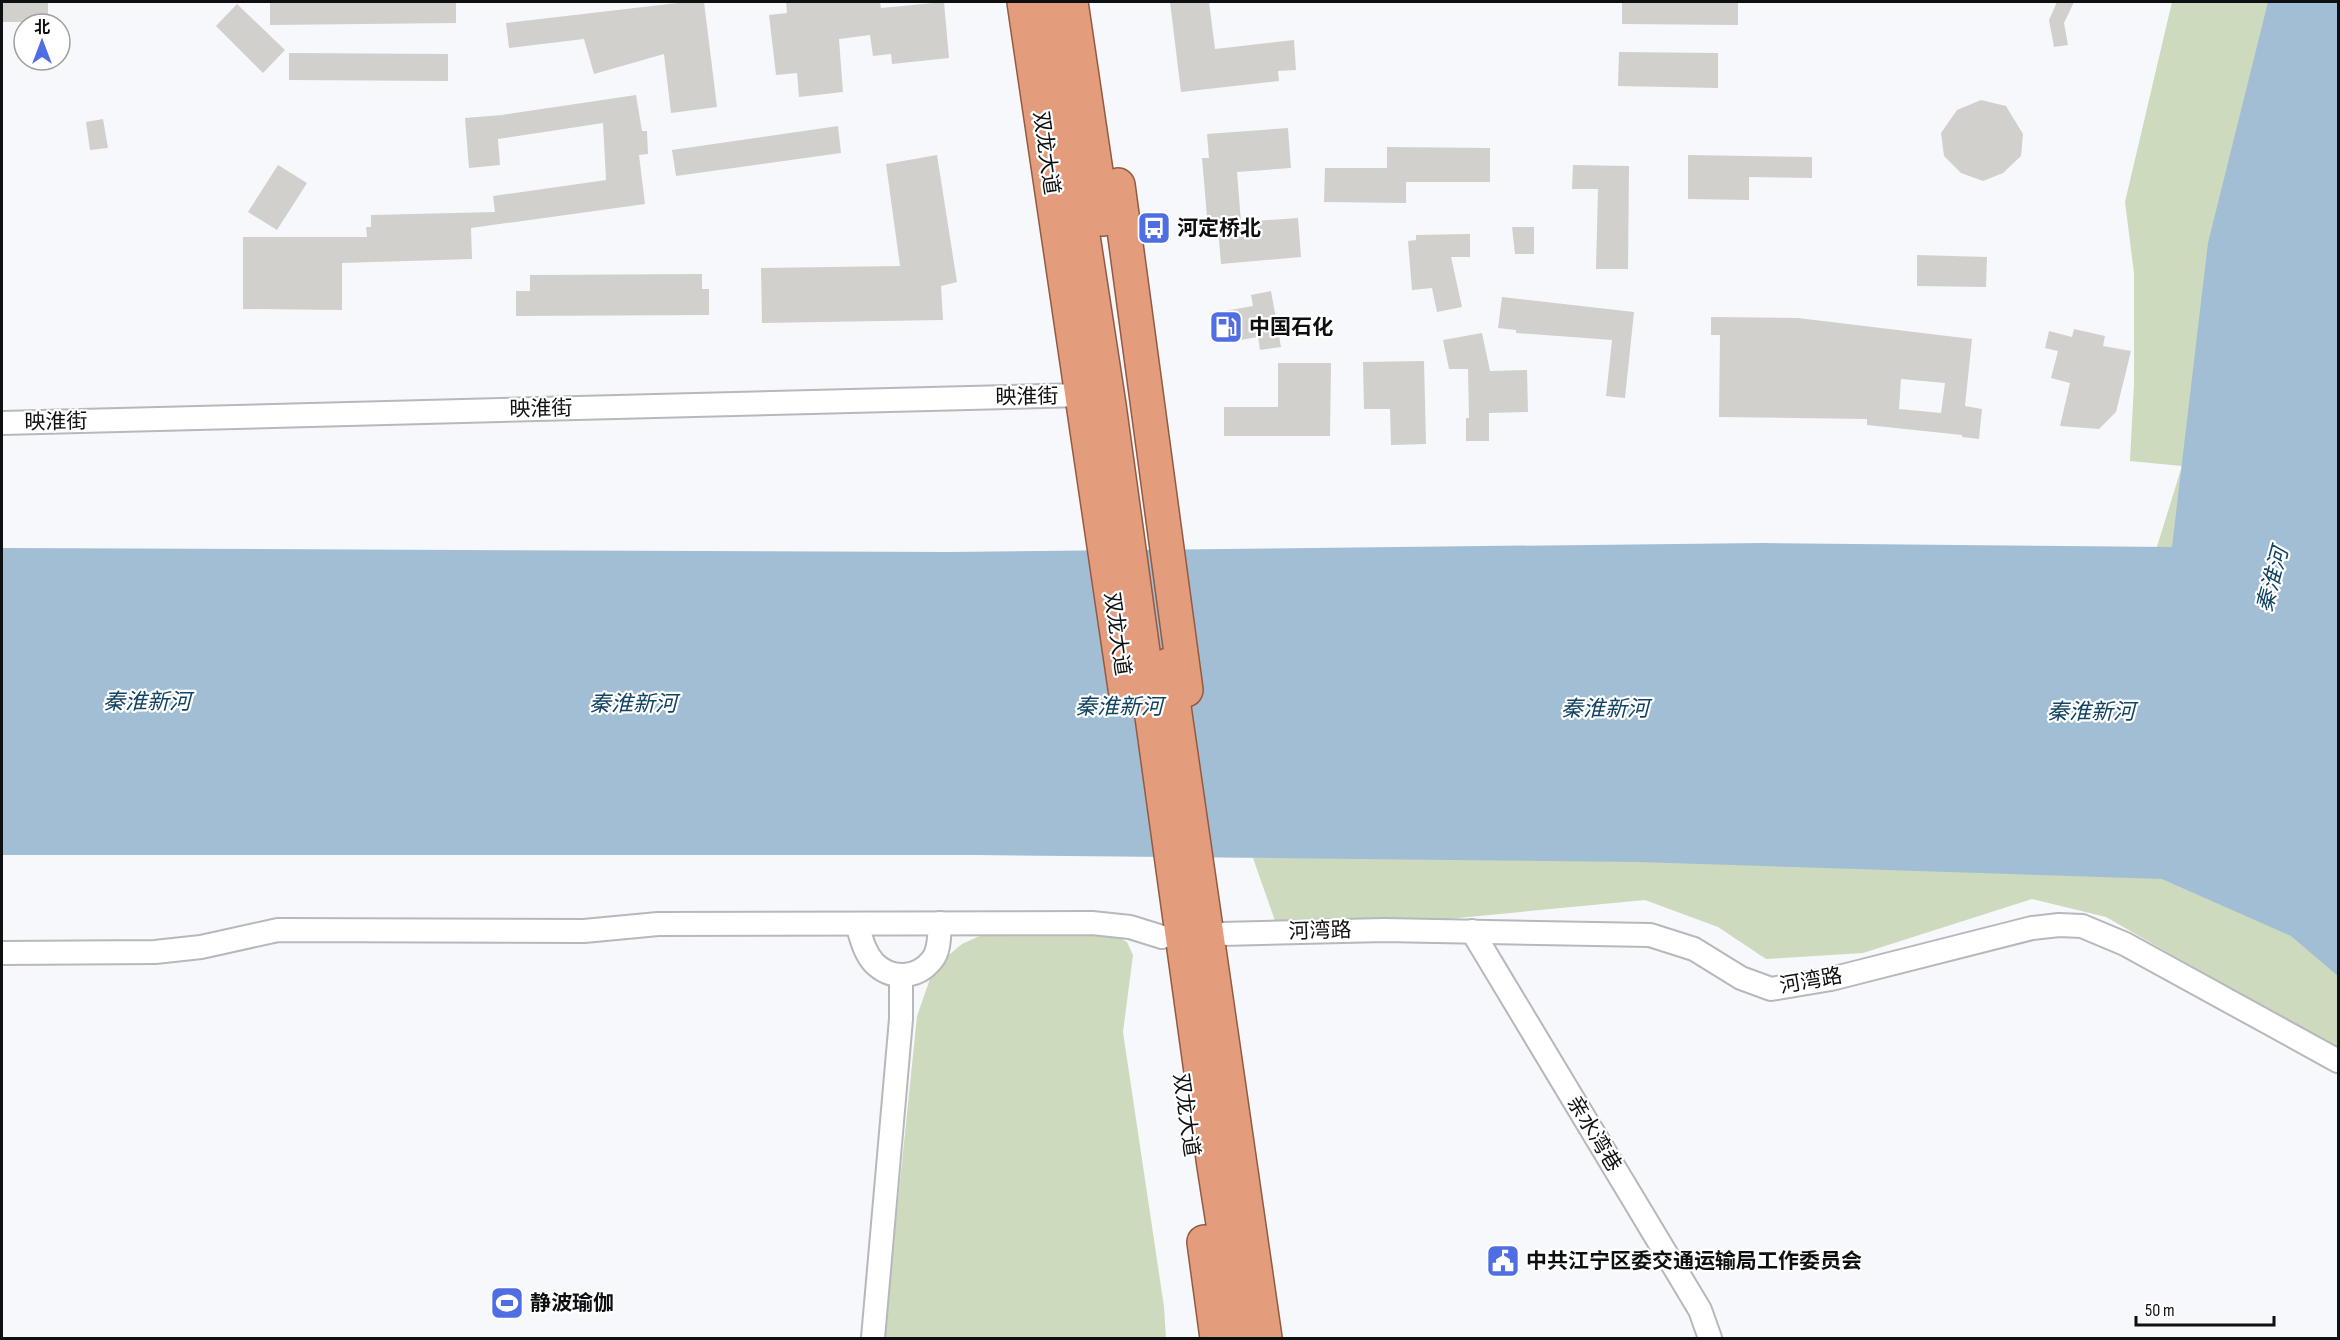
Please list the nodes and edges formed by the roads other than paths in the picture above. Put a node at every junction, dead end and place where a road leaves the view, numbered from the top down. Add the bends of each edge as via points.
1 (1024, 2) edge
2 (1047, 2) edge
3 (1071, 2) edge
4 (1094, 2) edge
5 (1107, 401) junction
6 (2, 423) edge
7 (940, 923) junction
8 (857, 924) junction
9 (1220, 924) junction
10 (1160, 928) junction
11 (1472, 932) junction
12 (2, 953) edge
13 (901, 977) junction
14 (2338, 1061) edge
15 (873, 1338) edge
16 (1217, 1338) edge
17 (1241, 1338) edge
18 (1264, 1338) edge
19 (1286, 1338) edge
20 (1710, 1338) edge

1 - 5 highway, 双龙大道
2 - 5 highway
3 - 5 highway
4 - 9 highway
5 - 6 street, 映淮街
5 - 10 highway, 双龙大道 via 1102,531
5 - 17 highway
5 - 18 highway
7 - 8 street
7 - 10 street via 1092,923
7 - 13 street via 933,959 917,972
8 - 12 street via 658,924 584,931 278,930 201,947 155,952
8 - 13 street via 873,962
9 - 11 street, 河湾路
9 - 19 highway
10 - 16 highway, 双龙大道
11 - 14 street, 河湾路 via 1650,935 1694,949 1742,978 1771,988 1831,979 2032,928 2082,926 2125,944
11 - 20 street, 亲水湾巷 via 1700,1310
13 - 15 street via 901,1019

